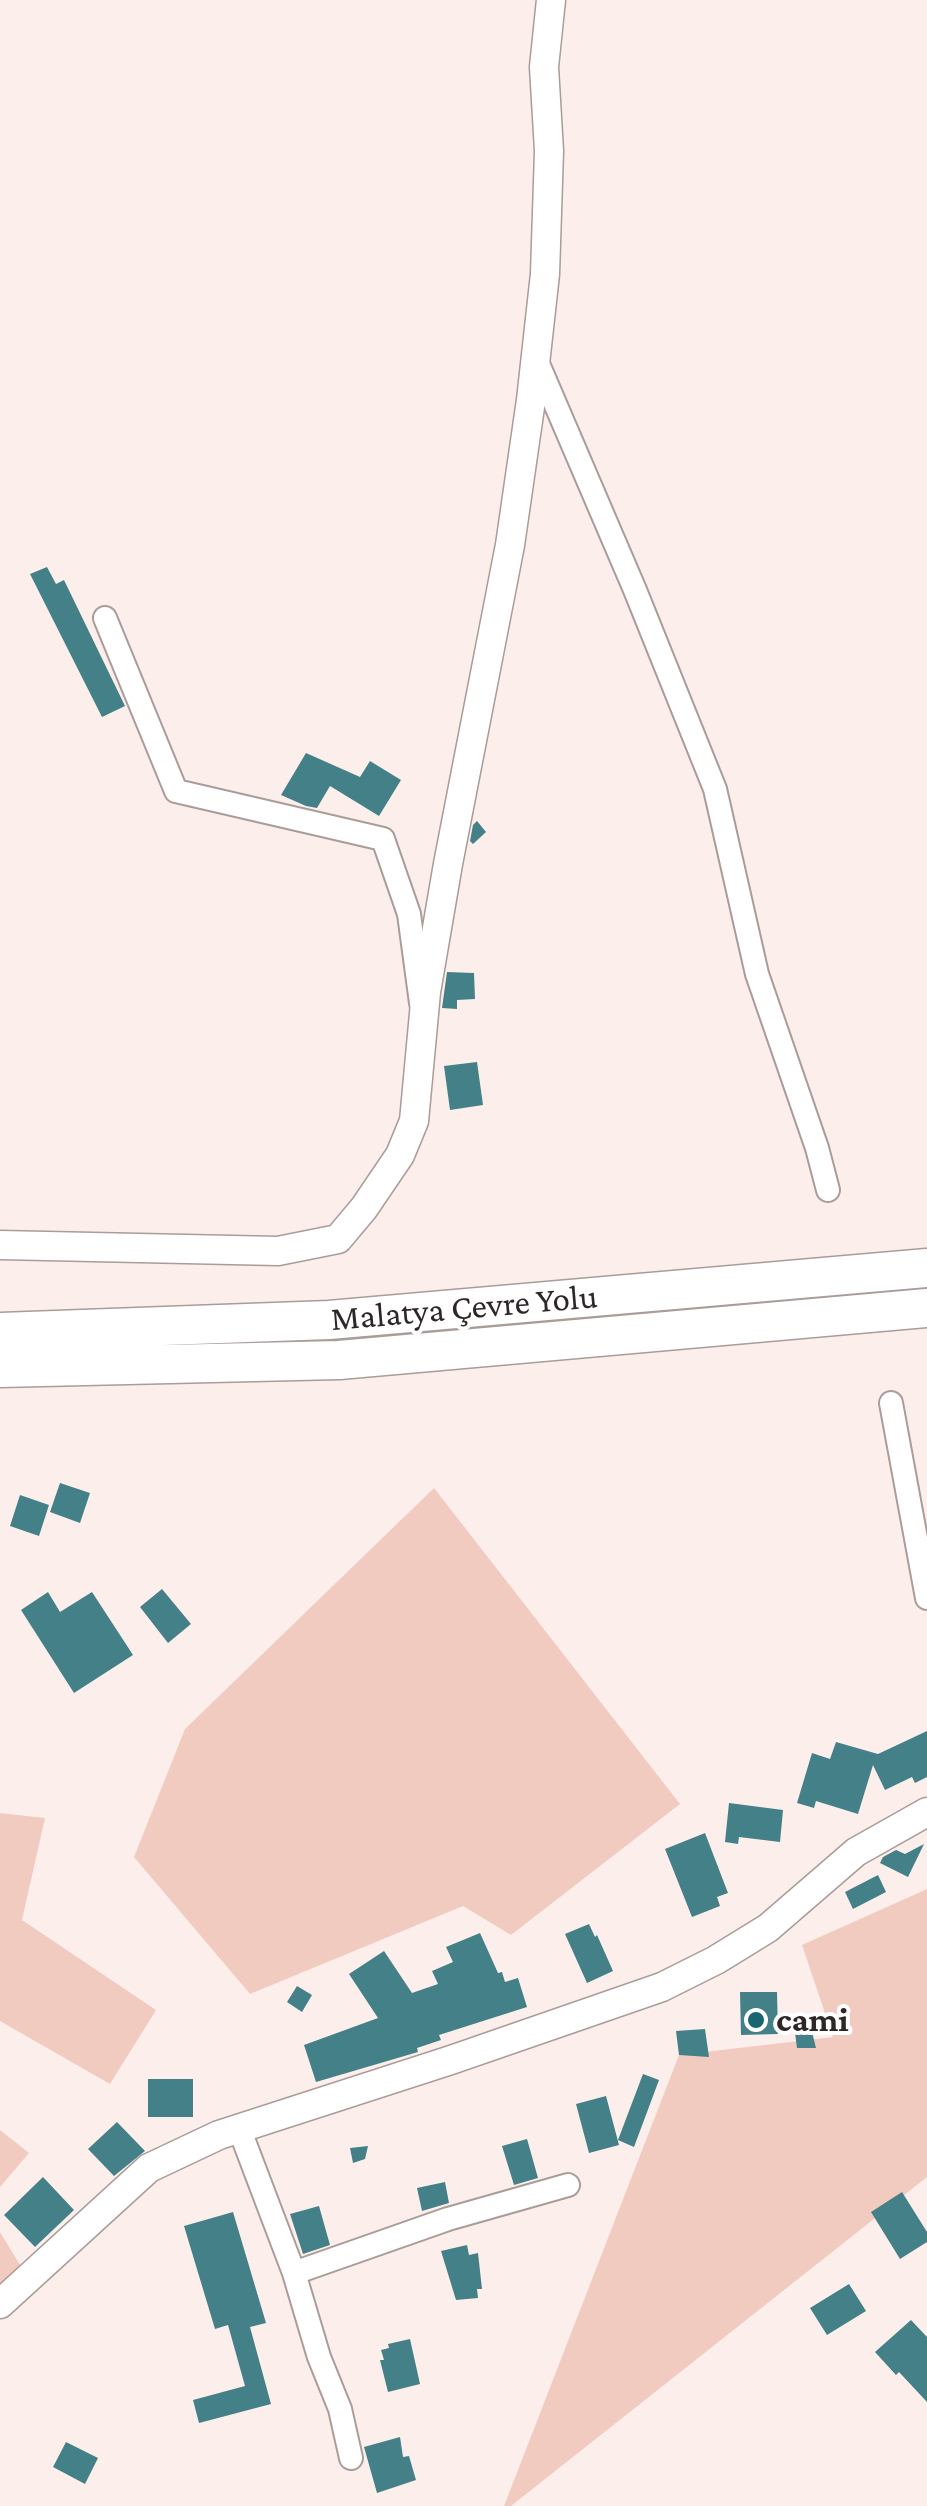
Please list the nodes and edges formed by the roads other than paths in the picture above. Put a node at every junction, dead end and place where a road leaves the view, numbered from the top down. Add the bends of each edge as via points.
1 (551, 0) edge
2 (536, 359) junction
3 (105, 618) dead end
4 (423, 1016) junction
5 (828, 1190) dead end
6 (0, 1245) edge
7 (927, 1268) edge
8 (927, 1308) edge
9 (0, 1332) edge
10 (0, 1368) edge
11 (890, 1403) dead end
12 (927, 1598) edge
13 (927, 1812) edge
14 (238, 2128) junction
15 (568, 2185) dead end
16 (294, 2273) junction
17 (0, 2304) edge
18 (351, 2458) dead end

1 - 2 street
2 - 4 street via 510,545
2 - 5 street via 715,788 757,974
3 - 4 street via 176,791 383,839 409,914
4 - 6 street via 414,1121 400,1155 338,1238 278,1251
7 - 9 highway, Malatya Çevre Yolu via 329,1320
8 - 10 highway, Malatya Çevre Yolu via 339,1360
11 - 12 street
13 - 14 street via 856,1852 768,1928 662,1987
14 - 16 street
14 - 17 street via 148,2168
15 - 16 street
16 - 18 street

